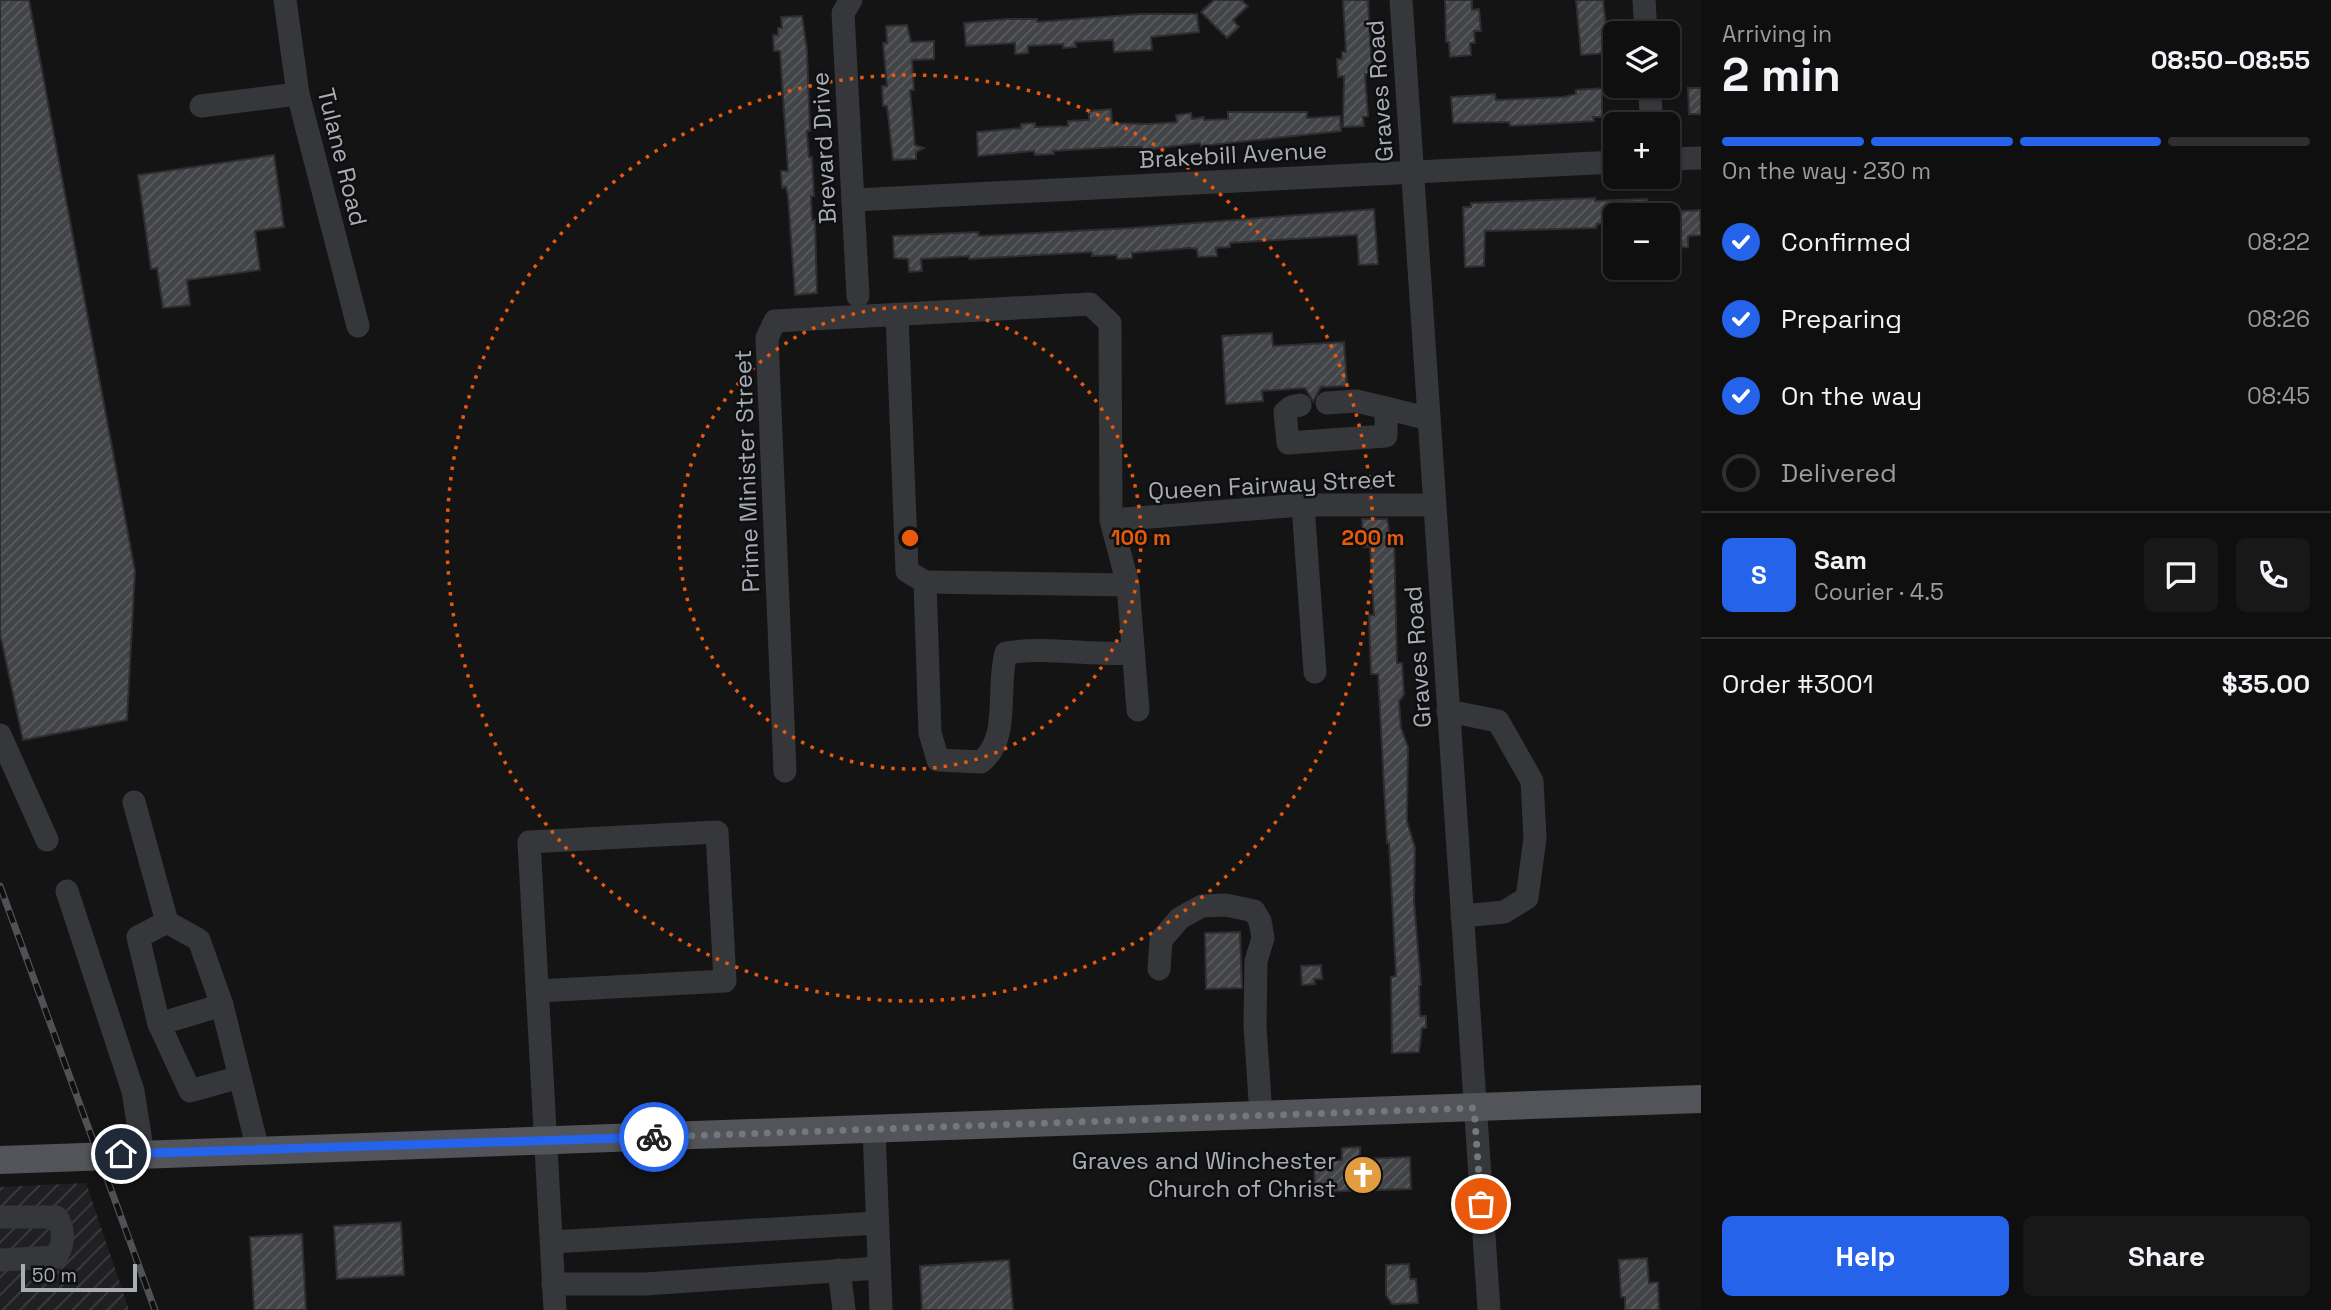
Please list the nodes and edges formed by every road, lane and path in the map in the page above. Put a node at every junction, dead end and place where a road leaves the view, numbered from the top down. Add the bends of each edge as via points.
1 (285, 0) edge
2 (851, 0) edge
3 (1401, 0) edge
4 (1644, 0) edge
5 (1645, 21) edge
6 (298, 94) junction
7 (201, 106) dead end
8 (1701, 158) edge
9 (1680, 159) edge
10 (1603, 163) edge
11 (1412, 172) junction
12 (854, 200) junction
13 (858, 296) dead end
14 (897, 315) junction
15 (358, 326) dead end
16 (1327, 403) dead end
17 (1300, 405) dead end
18 (1386, 408) junction
19 (1429, 419) junction
20 (1303, 505) junction
21 (1434, 505) junction
22 (1111, 520) junction
23 (925, 582) junction
24 (1128, 584) junction
25 (1133, 653) junction
26 (1315, 672) dead end
27 (1138, 710) dead end
28 (1448, 710) junction
29 (0, 735) edge
30 (785, 771) dead end
31 (134, 802) dead end
32 (47, 840) dead end
33 (67, 891) dead end
34 (1462, 916) junction
35 (167, 922) junction
36 (1159, 969) dead end
37 (538, 990) junction
38 (222, 1005) junction
39 (159, 1024) junction
40 (240, 1077) junction
41 (1701, 1099) edge
42 (1474, 1108) junction
43 (1261, 1115) junction
44 (874, 1129) junction
45 (547, 1140) junction
46 (258, 1150) junction
47 (143, 1154) junction
48 (0, 1160) edge
49 (0, 1217) edge
50 (877, 1223) junction
51 (552, 1242) junction
52 (0, 1260) edge
53 (879, 1268) junction
54 (839, 1270) junction
55 (553, 1283) junction
56 (555, 1310) edge
57 (844, 1310) edge
58 (881, 1310) edge
59 (1489, 1310) edge

1 - 6 street, Tulane Road
2 - 12 street, Brevard Drive via 843,13
3 - 11 street, Graves Road
4 - 5 street
6 - 7 street
6 - 15 street, Tulane Road
8 - 9 street
10 - 11 street, Brakebill Avenue
11 - 12 street, Brakebill Avenue
11 - 19 street, Graves Road
12 - 13 street, Brevard Drive
14 - 22 street via 1090,304 1110,323
14 - 23 street via 907,571
14 - 30 street, Prime Minister Street via 775,321 767,338
16 - 18 street via 1356,401
17 - 18 street via 1285,412 1288,443 1386,436
18 - 19 street
19 - 21 street, Graves Road
20 - 21 street, Queen Fairway Street
20 - 22 street, Queen Fairway Street
20 - 26 street
21 - 28 street, Graves Road
22 - 24 street
23 - 24 street
23 - 25 street via 930,733 938,760 981,762 990,755 1000,734 1000,674 1006,653
24 - 25 street
25 - 27 street
28 - 34 street, Graves Road
28 - 34 street via 1498,721 1532,780 1535,838 1527,898 1504,912
29 - 32 street
31 - 35 street
33 - 47 street via 133,1091
34 - 42 street, Graves Road
35 - 38 street via 199,940
35 - 39 street via 138,937
36 - 43 street via 1161,940 1180,918 1202,906 1254,911 1263,938 1256,961 1255,1000
37 - 37 street via 529,842 717,832 725,981
37 - 45 street
38 - 39 street
38 - 40 street
39 - 40 street via 190,1091
40 - 46 street
41 - 42 main road
42 - 43 main road
42 - 59 street, Graves Road
43 - 44 main road
44 - 45 main road
44 - 50 street
45 - 46 main road
45 - 51 street
46 - 47 main road
47 - 48 main road
49 - 52 street via 56,1217 63,1245 56,1256
50 - 51 street
50 - 53 street
51 - 55 street
53 - 54 street
53 - 58 street
54 - 55 street via 645,1284
54 - 57 street
55 - 56 street

